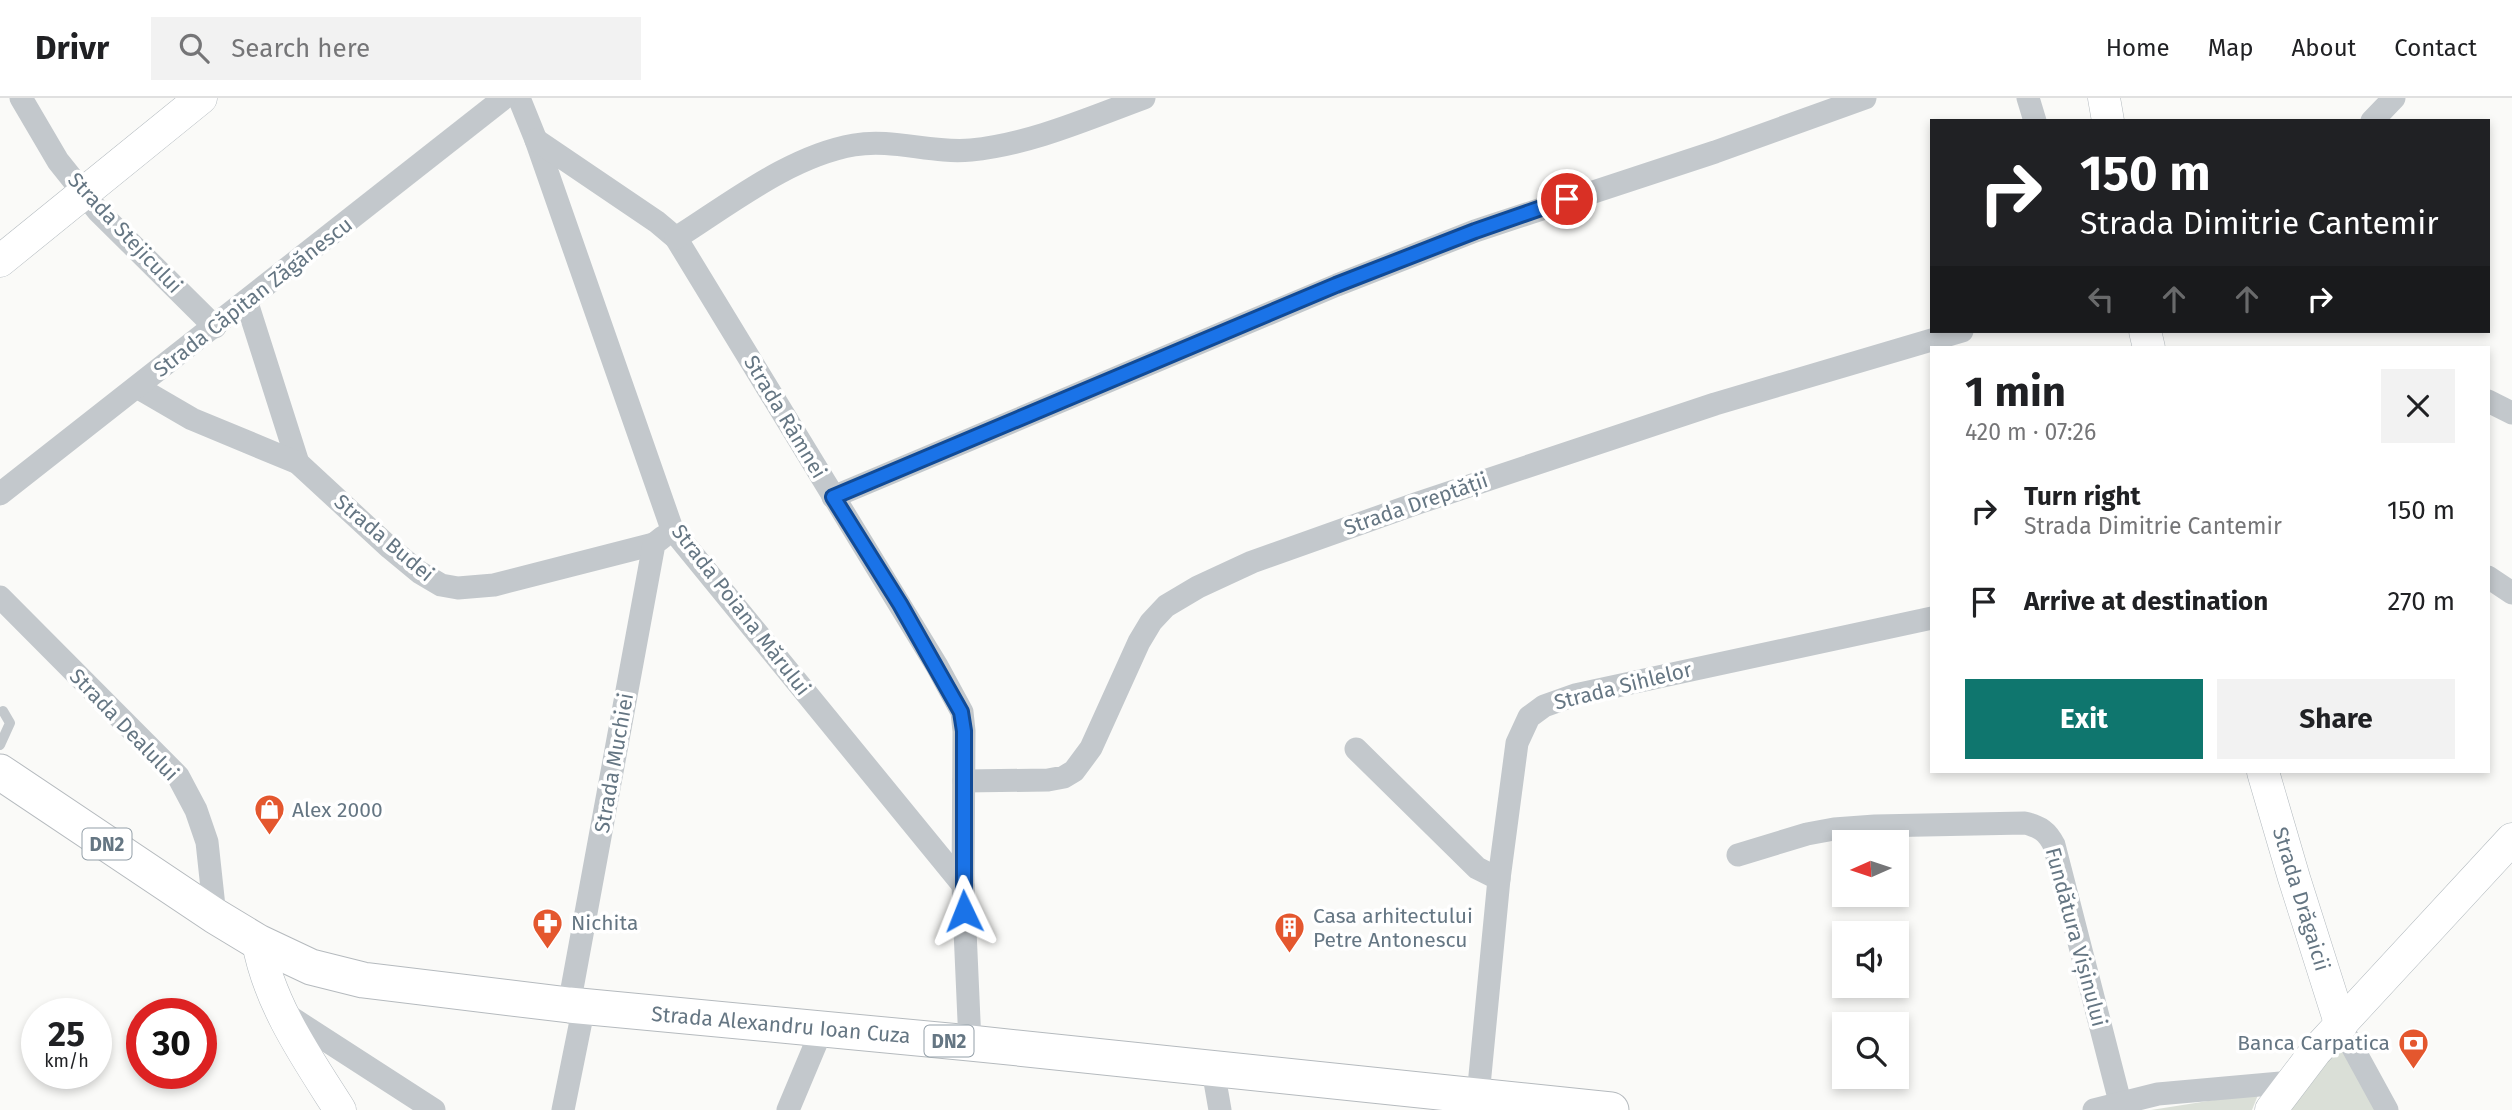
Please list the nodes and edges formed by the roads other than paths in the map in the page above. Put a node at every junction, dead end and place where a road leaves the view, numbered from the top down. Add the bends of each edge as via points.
1 (21, 98) edge
2 (201, 98) edge
3 (504, 98) edge
4 (519, 98) edge
5 (1144, 98) edge
6 (1865, 98) edge
7 (2028, 98) edge
8 (2104, 98) edge
9 (2394, 98) edge
10 (2034, 119) edge
11 (2108, 119) edge
12 (2374, 119) edge
13 (536, 140) junction
14 (84, 194) junction
15 (676, 238) junction
16 (0, 261) edge
17 (247, 303) junction
18 (215, 327) junction
19 (1955, 333) edge
20 (137, 387) junction
21 (2490, 402) edge
22 (2512, 413) edge
23 (298, 463) junction
24 (0, 494) edge
25 (833, 497) junction
26 (672, 529) junction
27 (654, 544) junction
28 (2490, 578) edge
29 (2512, 593) edge
30 (0, 597) edge
31 (1930, 618) edge
32 (3, 711) dead end
33 (0, 744) edge
34 (1356, 749) dead end
35 (0, 772) edge
36 (2263, 773) edge
37 (964, 781) junction
38 (2512, 839) edge
39 (1738, 855) dead end
40 (1499, 879) junction
41 (963, 885) junction
42 (215, 916) junction
43 (258, 942) junction
44 (577, 1005) junction
45 (282, 1012) junction
46 (2341, 1026) junction
47 (822, 1029) junction
48 (970, 1043) junction
49 (1213, 1070) junction
50 (2292, 1082) junction
51 (1478, 1096) junction
52 (2120, 1102) junction
53 (340, 1110) edge
54 (434, 1110) edge
55 (563, 1110) edge
56 (788, 1110) edge
57 (1220, 1110) edge
58 (1611, 1110) edge
59 (2094, 1110) edge
60 (2272, 1110) edge
61 (2387, 1110) edge

1 - 14 street, Strada Stejicului via 58,161
2 - 14 street
3 - 17 street, Strada Căpitan Zăgănescu
4 - 13 street, Strada Poiana Mărului
5 - 15 street via 1012,144 968,150 855,144 794,164
6 - 25 street via 1475,231
7 - 10 street
8 - 11 street
9 - 12 street
13 - 15 street, Strada Râmnei
13 - 26 street, Strada Poiana Mărului
14 - 16 street
14 - 18 street, Strada Stejicului
15 - 25 street, Strada Râmnei
17 - 18 street, Strada Căpitan Zăgănescu
17 - 23 street
18 - 20 street, Strada Căpitan Zăgănescu
19 - 37 street, Strada Dreptății via 1715,404 1252,562 1166,606 1151,622 1091,748 1074,771 1048,780
20 - 23 street, Strada Budei via 213,429
20 - 24 street, Strada Căpitan Zăgănescu
21 - 22 street
23 - 27 street, Strada Budei via 390,548 441,584 494,585
25 - 37 street, Strada Râmnei via 876,562 961,712
26 - 27 street
26 - 41 street, Strada Poiana Mărului
27 - 44 street, Strada Muchiei
28 - 29 street
30 - 42 street, Strada Dealului via 178,776 206,842
31 - 40 street, Strada Sihlelor via 1575,695 1544,706 1529,717 1517,743
32 - 33 lane via 9,723
34 - 40 street via 1476,868
35 - 42 main road, DN2
36 - 46 street, Strada Drăgaicii
37 - 41 street, Strada Râmnei
38 - 46 street
39 - 52 street, Fundătura Vișinului via 1807,834 1855,827 2039,826 2054,845
40 - 51 street, Strada Sihlelor
41 - 48 street, Strada Râmnei
42 - 43 main road, DN2
43 - 44 main road, Strada Alexandru Ioan Cuza / DN2 via 310,967 363,980
43 - 45 street via 263,968
44 - 47 main road, Strada Alexandru Ioan Cuza / DN2
44 - 55 street, Strada Muchiei
45 - 53 street
45 - 54 street
46 - 50 street
46 - 61 street
47 - 48 main road, Strada Alexandru Ioan Cuza / DN2
47 - 56 street
48 - 49 main road, Strada Alexandru Ioan Cuza / DN2
49 - 51 main road, Strada Alexandru Ioan Cuza / DN2
49 - 57 street
50 - 52 street
50 - 60 street
51 - 58 main road, Strada Alexandru Ioan Cuza / DN2
52 - 59 street

